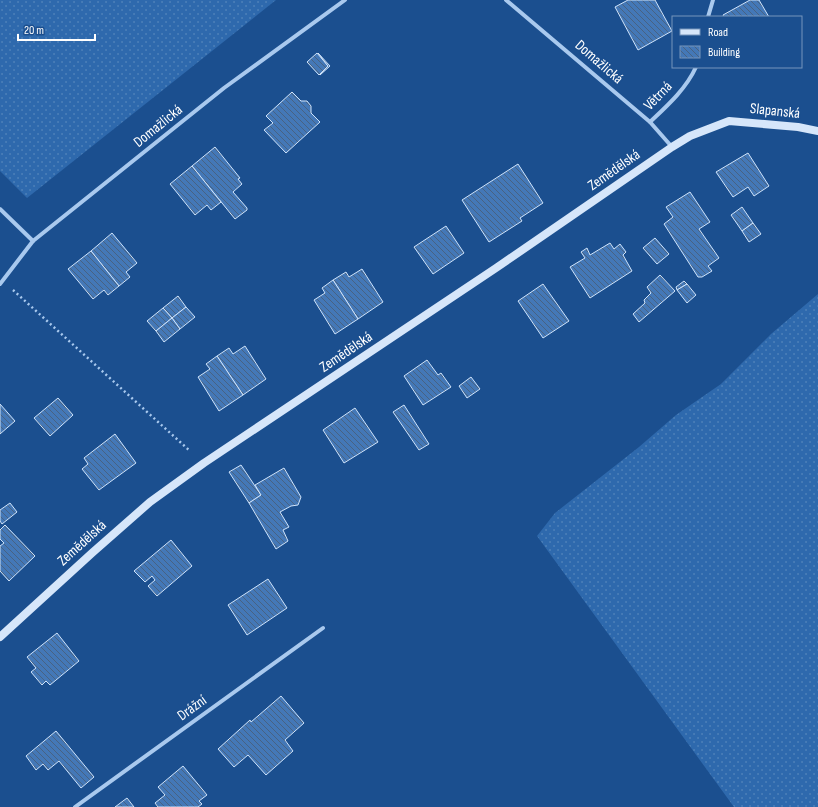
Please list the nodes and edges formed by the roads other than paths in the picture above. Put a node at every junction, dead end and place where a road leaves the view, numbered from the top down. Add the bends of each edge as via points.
1 (345, 0) edge
2 (506, 0) edge
3 (713, 0) edge
4 (708, 16) edge
5 (696, 68) edge
6 (729, 121) joint
7 (650, 122) junction
8 (818, 131) edge
9 (672, 147) junction
10 (0, 209) edge
11 (33, 241) junction
12 (2, 283) edge
13 (323, 628) dead end
14 (0, 638) edge
15 (75, 807) edge

1 - 11 street, Domažlická via 224,88
2 - 7 street, Domažlická
3 - 4 street
5 - 7 street, Větrná via 691,78
6 - 8 street, Slapanská
6 - 9 street, Zemědělská via 690,136
7 - 9 street, Domažlická
9 - 14 street, Zemědělská via 204,463 144,507
10 - 11 street
11 - 12 street, Domažlická
13 - 15 street, Drážní

